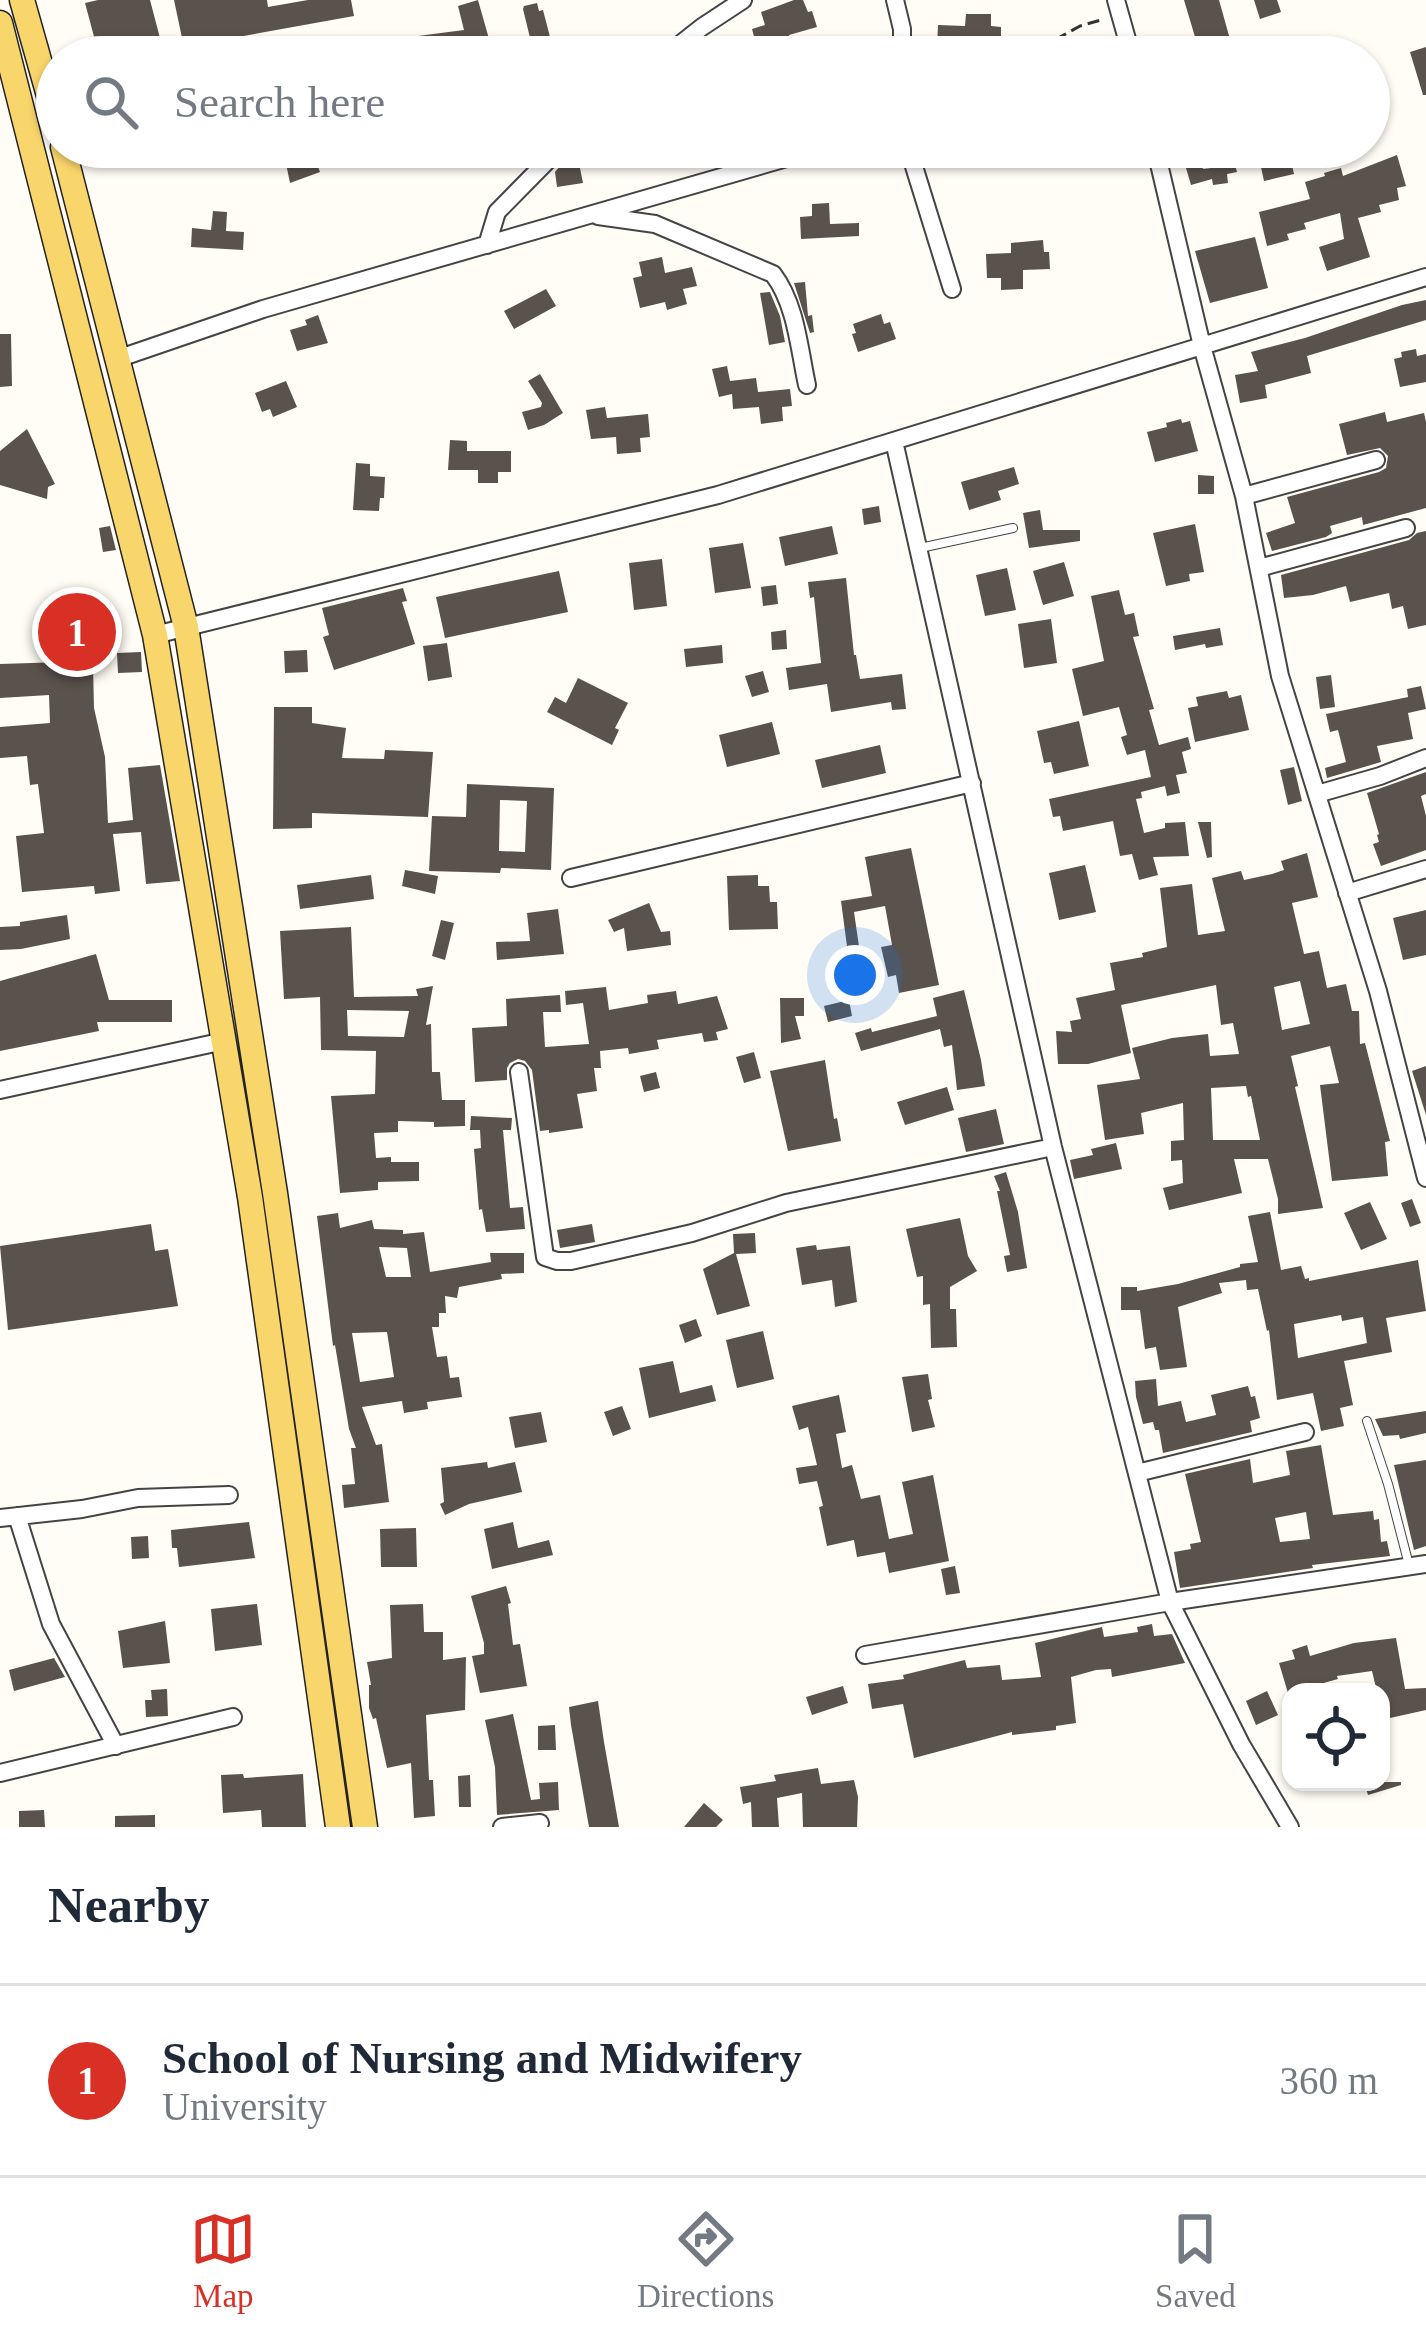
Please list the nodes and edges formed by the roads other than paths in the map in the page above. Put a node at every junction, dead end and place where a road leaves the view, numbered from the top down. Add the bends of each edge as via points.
1 (22, 0) edge
2 (743, 0) edge
3 (895, 0) edge
4 (1118, 7) edge
5 (0, 23) edge
6 (691, 36) edge
7 (902, 36) edge
8 (1126, 36) edge
9 (36, 50) edge
10 (36, 165) edge
11 (37, 168) edge
12 (68, 168) edge
13 (540, 168) edge
14 (752, 168) edge
15 (915, 168) edge
16 (1160, 168) edge
17 (592, 214) junction
18 (487, 245) junction
19 (1426, 278) edge
20 (952, 289) dead end
21 (1202, 346) junction
22 (117, 359) junction
23 (807, 385) dead end
24 (894, 441) junction
25 (1376, 460) dead end
26 (1244, 496) junction
27 (1013, 528) dead end
28 (1406, 528) dead end
29 (919, 548) junction
30 (1259, 568) junction
31 (186, 627) junction
32 (155, 635) junction
33 (1426, 758) edge
34 (972, 783) junction
35 (1317, 794) junction
36 (1426, 869) edge
37 (571, 878) dead end
38 (1347, 893) junction
39 (224, 1041) junction
40 (519, 1072) dead end
41 (0, 1090) edge
42 (1053, 1147) junction
43 (1426, 1178) edge
44 (277, 1298) junction
45 (1367, 1421) dead end
46 (1305, 1432) dead end
47 (1137, 1473) junction
48 (229, 1495) dead end
49 (8, 1517) edge
50 (1418, 1565) edge
51 (1170, 1602) junction
52 (865, 1655) dead end
53 (233, 1717) dead end
54 (116, 1746) junction
55 (0, 1773) edge
56 (333, 1792) junction
57 (540, 1823) dead end
58 (323, 1827) edge
59 (338, 1827) edge
60 (365, 1827) edge
61 (502, 1827) edge
62 (1290, 1827) edge

1 - 9 main road
2 - 6 street
3 - 7 street
4 - 8 street
5 - 10 main road
11 - 32 main road
12 - 22 main road
13 - 18 street via 497,212
14 - 17 street
15 - 20 street
16 - 21 street
17 - 18 street
17 - 23 street via 655,224 772,274 789,302
18 - 22 street
19 - 21 street
21 - 24 street
21 - 26 street
22 - 31 main road
24 - 29 street
24 - 31 street via 718,495
25 - 26 street
26 - 30 street
27 - 29 lane
28 - 30 street
29 - 34 street
30 - 35 street via 1280,676
31 - 32 street
31 - 44 main road
32 - 39 main road
33 - 35 street
34 - 37 street
34 - 42 street
35 - 38 street
36 - 38 street
38 - 43 street
39 - 41 street
39 - 44 main road
40 - 42 street via 545,1257 557,1261
42 - 47 street
44 - 56 main road
44 - 60 main road
45 - 50 lane
46 - 47 street
47 - 51 street
48 - 49 street via 137,1498
49 - 54 street via 51,1624
50 - 51 street
51 - 52 street
51 - 62 street
53 - 54 street
54 - 55 street
56 - 58 main road
56 - 59 main road
57 - 61 street

